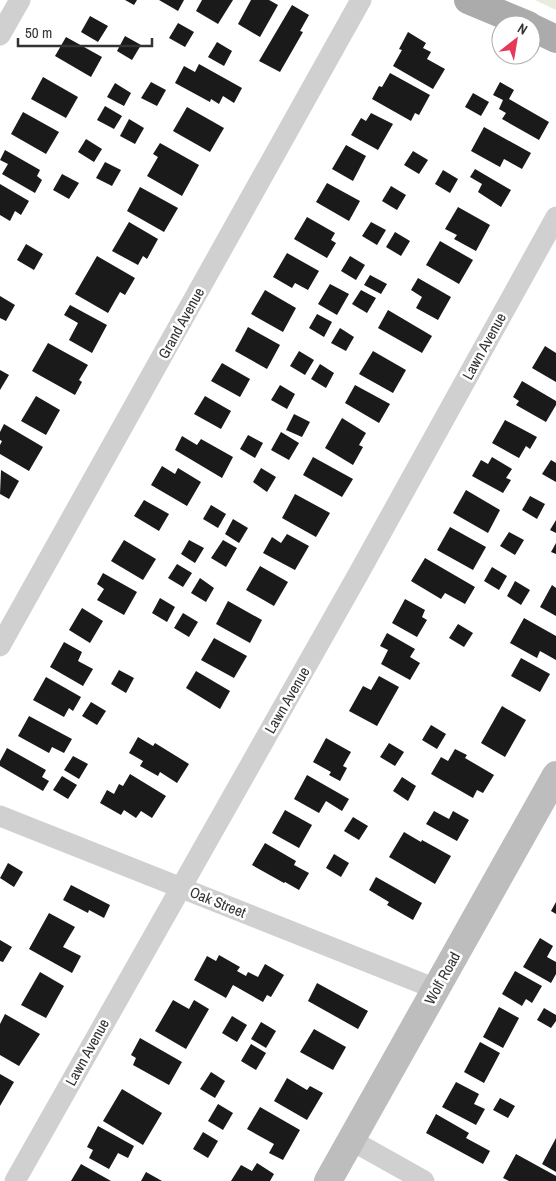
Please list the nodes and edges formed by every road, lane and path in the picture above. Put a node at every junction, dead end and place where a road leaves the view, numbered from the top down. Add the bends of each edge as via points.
1 (20, 0) edge
2 (361, 0) edge
3 (468, 0) edge
4 (503, 15) edge
5 (541, 32) edge
6 (0, 35) edge
7 (556, 39) edge
8 (556, 217) edge
9 (0, 646) edge
10 (556, 775) edge
11 (0, 816) edge
12 (181, 887) junction
13 (436, 989) junction
14 (351, 1140) junction
15 (14, 1181) edge
16 (328, 1181) edge
17 (424, 1181) edge

1 - 6 street
2 - 9 street, Grand Avenue
3 - 4 main road
5 - 7 main road
8 - 12 street, Lawn Avenue
10 - 13 main road, Wolf Road
11 - 12 street, Oak Street
12 - 13 street, Oak Street
12 - 15 street, Lawn Avenue
13 - 14 main road, Wolf Road
14 - 16 main road, Wolf Road
14 - 17 street

